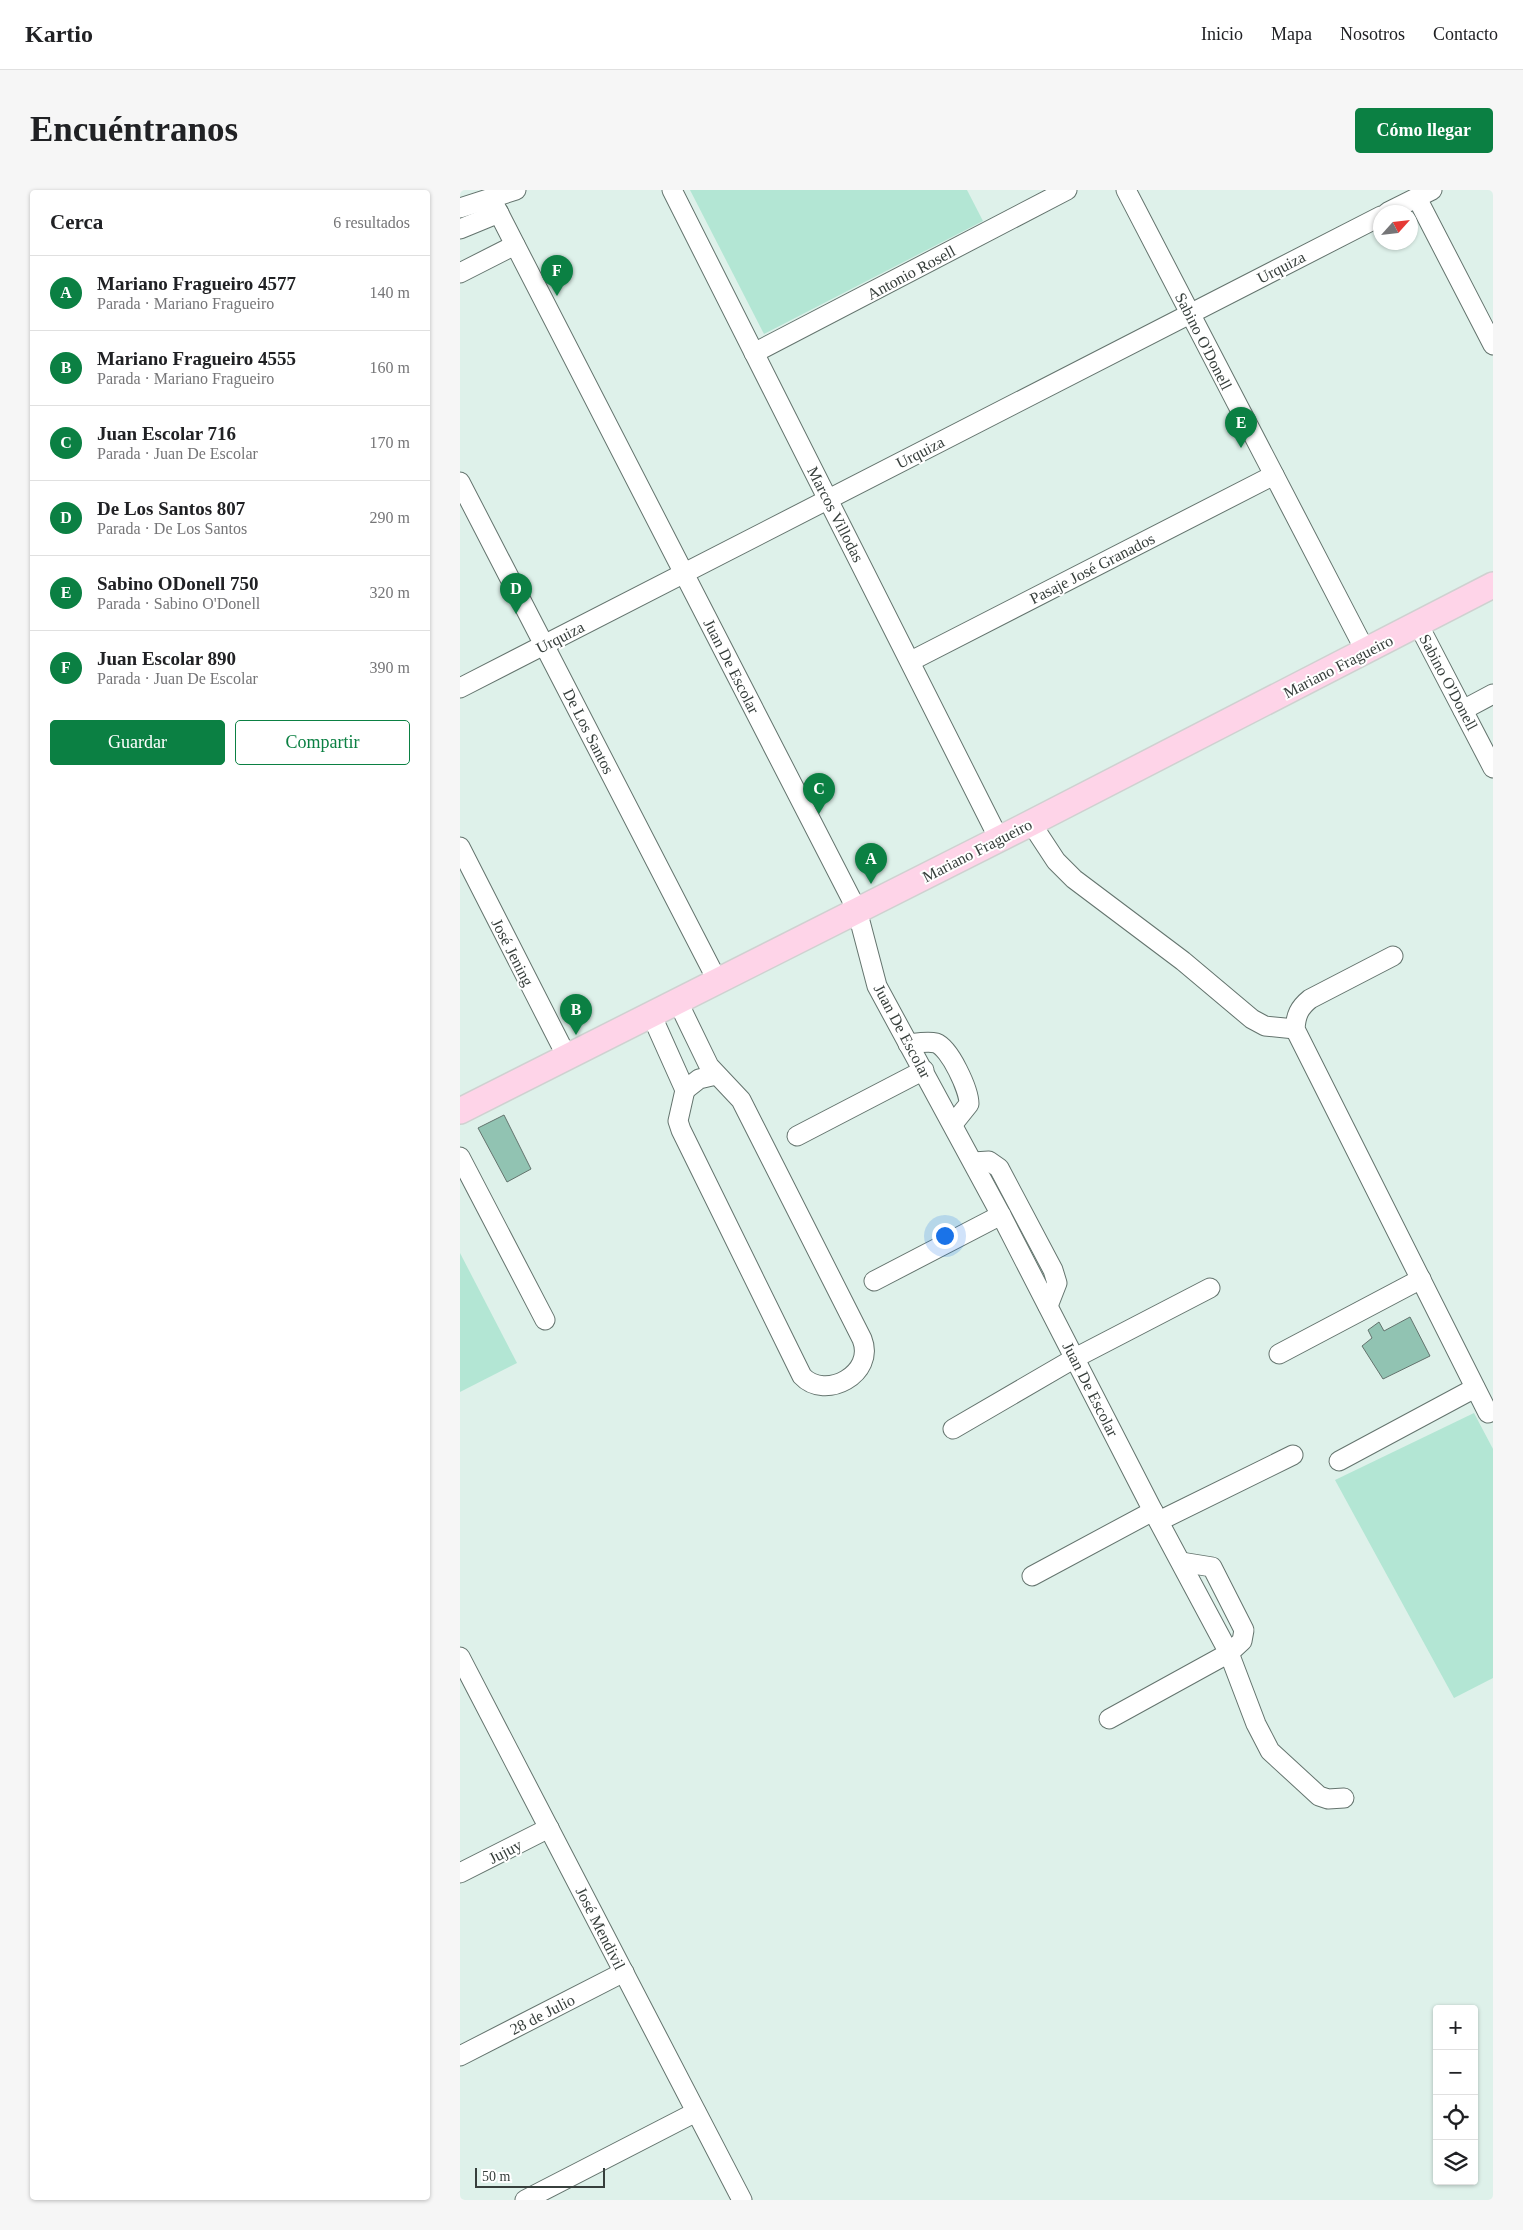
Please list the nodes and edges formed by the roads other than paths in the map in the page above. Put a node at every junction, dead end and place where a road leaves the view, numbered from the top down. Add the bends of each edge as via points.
1 (516, 190) edge
2 (672, 190) edge
3 (1067, 190) edge
4 (1126, 190) edge
5 (1424, 194) edge
6 (1402, 205) edge
7 (495, 206) junction
8 (460, 208) edge
9 (1373, 220) edge
10 (460, 229) edge
11 (515, 245) junction
12 (460, 274) edge
13 (1190, 314) junction
14 (1493, 345) edge
15 (754, 353) junction
16 (1274, 476) junction
17 (460, 482) edge
18 (828, 500) junction
19 (684, 573) junction
20 (1493, 585) edge
21 (1418, 624) junction
22 (544, 645) junction
23 (1366, 652) junction
24 (911, 661) junction
25 (460, 688) edge
26 (1493, 694) edge
27 (1463, 710) junction
28 (1493, 768) edge
29 (1031, 823) junction
30 (999, 839) junction
31 (460, 847) edge
32 (857, 910) junction
33 (1393, 956) dead end
34 (718, 980) junction
35 (677, 1000) junction
36 (651, 1014) junction
37 (1295, 1029) junction
38 (908, 1044) junction
39 (567, 1057) junction
40 (924, 1070) junction
41 (716, 1075) junction
42 (685, 1090) junction
43 (460, 1111) edge
44 (953, 1124) junction
45 (797, 1136) dead end
46 (460, 1157) edge
47 (973, 1162) junction
48 (1001, 1215) junction
49 (1421, 1279) junction
50 (874, 1281) dead end
51 (1210, 1288) dead end
52 (1048, 1306) junction
53 (545, 1320) dead end
54 (1279, 1354) dead end
55 (1075, 1358) junction
56 (1475, 1388) junction
57 (1488, 1413) dead end
58 (953, 1429) dead end
59 (1293, 1455) dead end
60 (1339, 1461) dead end
61 (1156, 1516) junction
62 (1181, 1562) junction
63 (1032, 1576) dead end
64 (1229, 1653) junction
65 (460, 1657) edge
66 (1109, 1719) dead end
67 (1344, 1798) dead end
68 (549, 1828) junction
69 (460, 1873) edge
70 (624, 1972) junction
71 (460, 2056) edge
72 (696, 2112) junction
73 (525, 2200) edge
74 (742, 2200) edge

1 - 7 street
2 - 15 street, Marcos Villodas
3 - 15 street, Antonio Rosell
4 - 13 street, Sabino O'Donell
5 - 6 street
5 - 14 street
7 - 8 street
7 - 10 street
7 - 11 street, Juan De Escolar
9 - 13 street, Urquiza
11 - 12 street
11 - 19 street, Juan De Escolar
13 - 16 street, Sabino O'Donell
13 - 18 street, Urquiza
15 - 18 street, Marcos Villodas
16 - 23 street, Sabino O'Donell
16 - 24 street, Pasaje José Granados
17 - 22 street, De Los Santos
18 - 19 street, Urquiza
18 - 24 street, Marcos Villodas
19 - 22 street, Urquiza
19 - 32 street, Juan De Escolar
20 - 21 main road, Mariano Fragueiro
21 - 23 main road, Mariano Fragueiro
21 - 27 street, Sabino O'Donell
22 - 25 street, Urquiza
22 - 34 street, De Los Santos
23 - 29 main road, Mariano Fragueiro
24 - 30 street, Marcos Villodas
26 - 27 street
27 - 28 street, Sabino O'Donell
29 - 30 main road, Mariano Fragueiro
29 - 37 street via 1056,861 1074,879 1183,961 1252,1019 1265,1026
30 - 32 main road, Mariano Fragueiro
31 - 39 street, José Jening
32 - 34 main road, Mariano Fragueiro
32 - 38 street, Juan De Escolar via 877,986
33 - 37 street via 1310,999 1300,1008
34 - 35 main road, Mariano Fragueiro
35 - 36 main road, Mariano Fragueiro
35 - 41 street
36 - 39 main road, Mariano Fragueiro
36 - 42 street
37 - 49 street
38 - 40 street, Juan De Escolar
38 - 44 street via 934,1042 943,1046 949,1056 969,1094 969,1104
39 - 43 main road, Mariano Fragueiro
40 - 44 street, Juan De Escolar
40 - 45 street
41 - 42 street via 700,1079
41 - 42 street via 741,1100 862,1339 865,1358 848,1379 818,1386 808,1383 802,1376 681,1130 678,1121
44 - 47 street, Juan De Escolar
46 - 53 street
47 - 48 street, Juan De Escolar
47 - 52 street via 989,1161 999,1168 1053,1270 1057,1283
48 - 50 street
48 - 52 street, Juan De Escolar
49 - 54 street
49 - 56 street
51 - 55 street
52 - 55 street, Juan De Escolar
55 - 58 street
55 - 61 street, Juan De Escolar
56 - 57 street
56 - 60 street
59 - 61 street
61 - 62 street, Juan De Escolar
61 - 63 street
62 - 64 street, Juan De Escolar
62 - 64 street via 1212,1567 1244,1630 1242,1641
64 - 66 street
64 - 67 street, Juan De Escolar via 1270,1751 1319,1796
65 - 68 street, José Mendivil
68 - 69 street, Jujuy
68 - 70 street, José Mendivil
70 - 71 street, 28 de Julio
70 - 72 street, José Mendivil
72 - 73 street
72 - 74 street, José Mendivil

